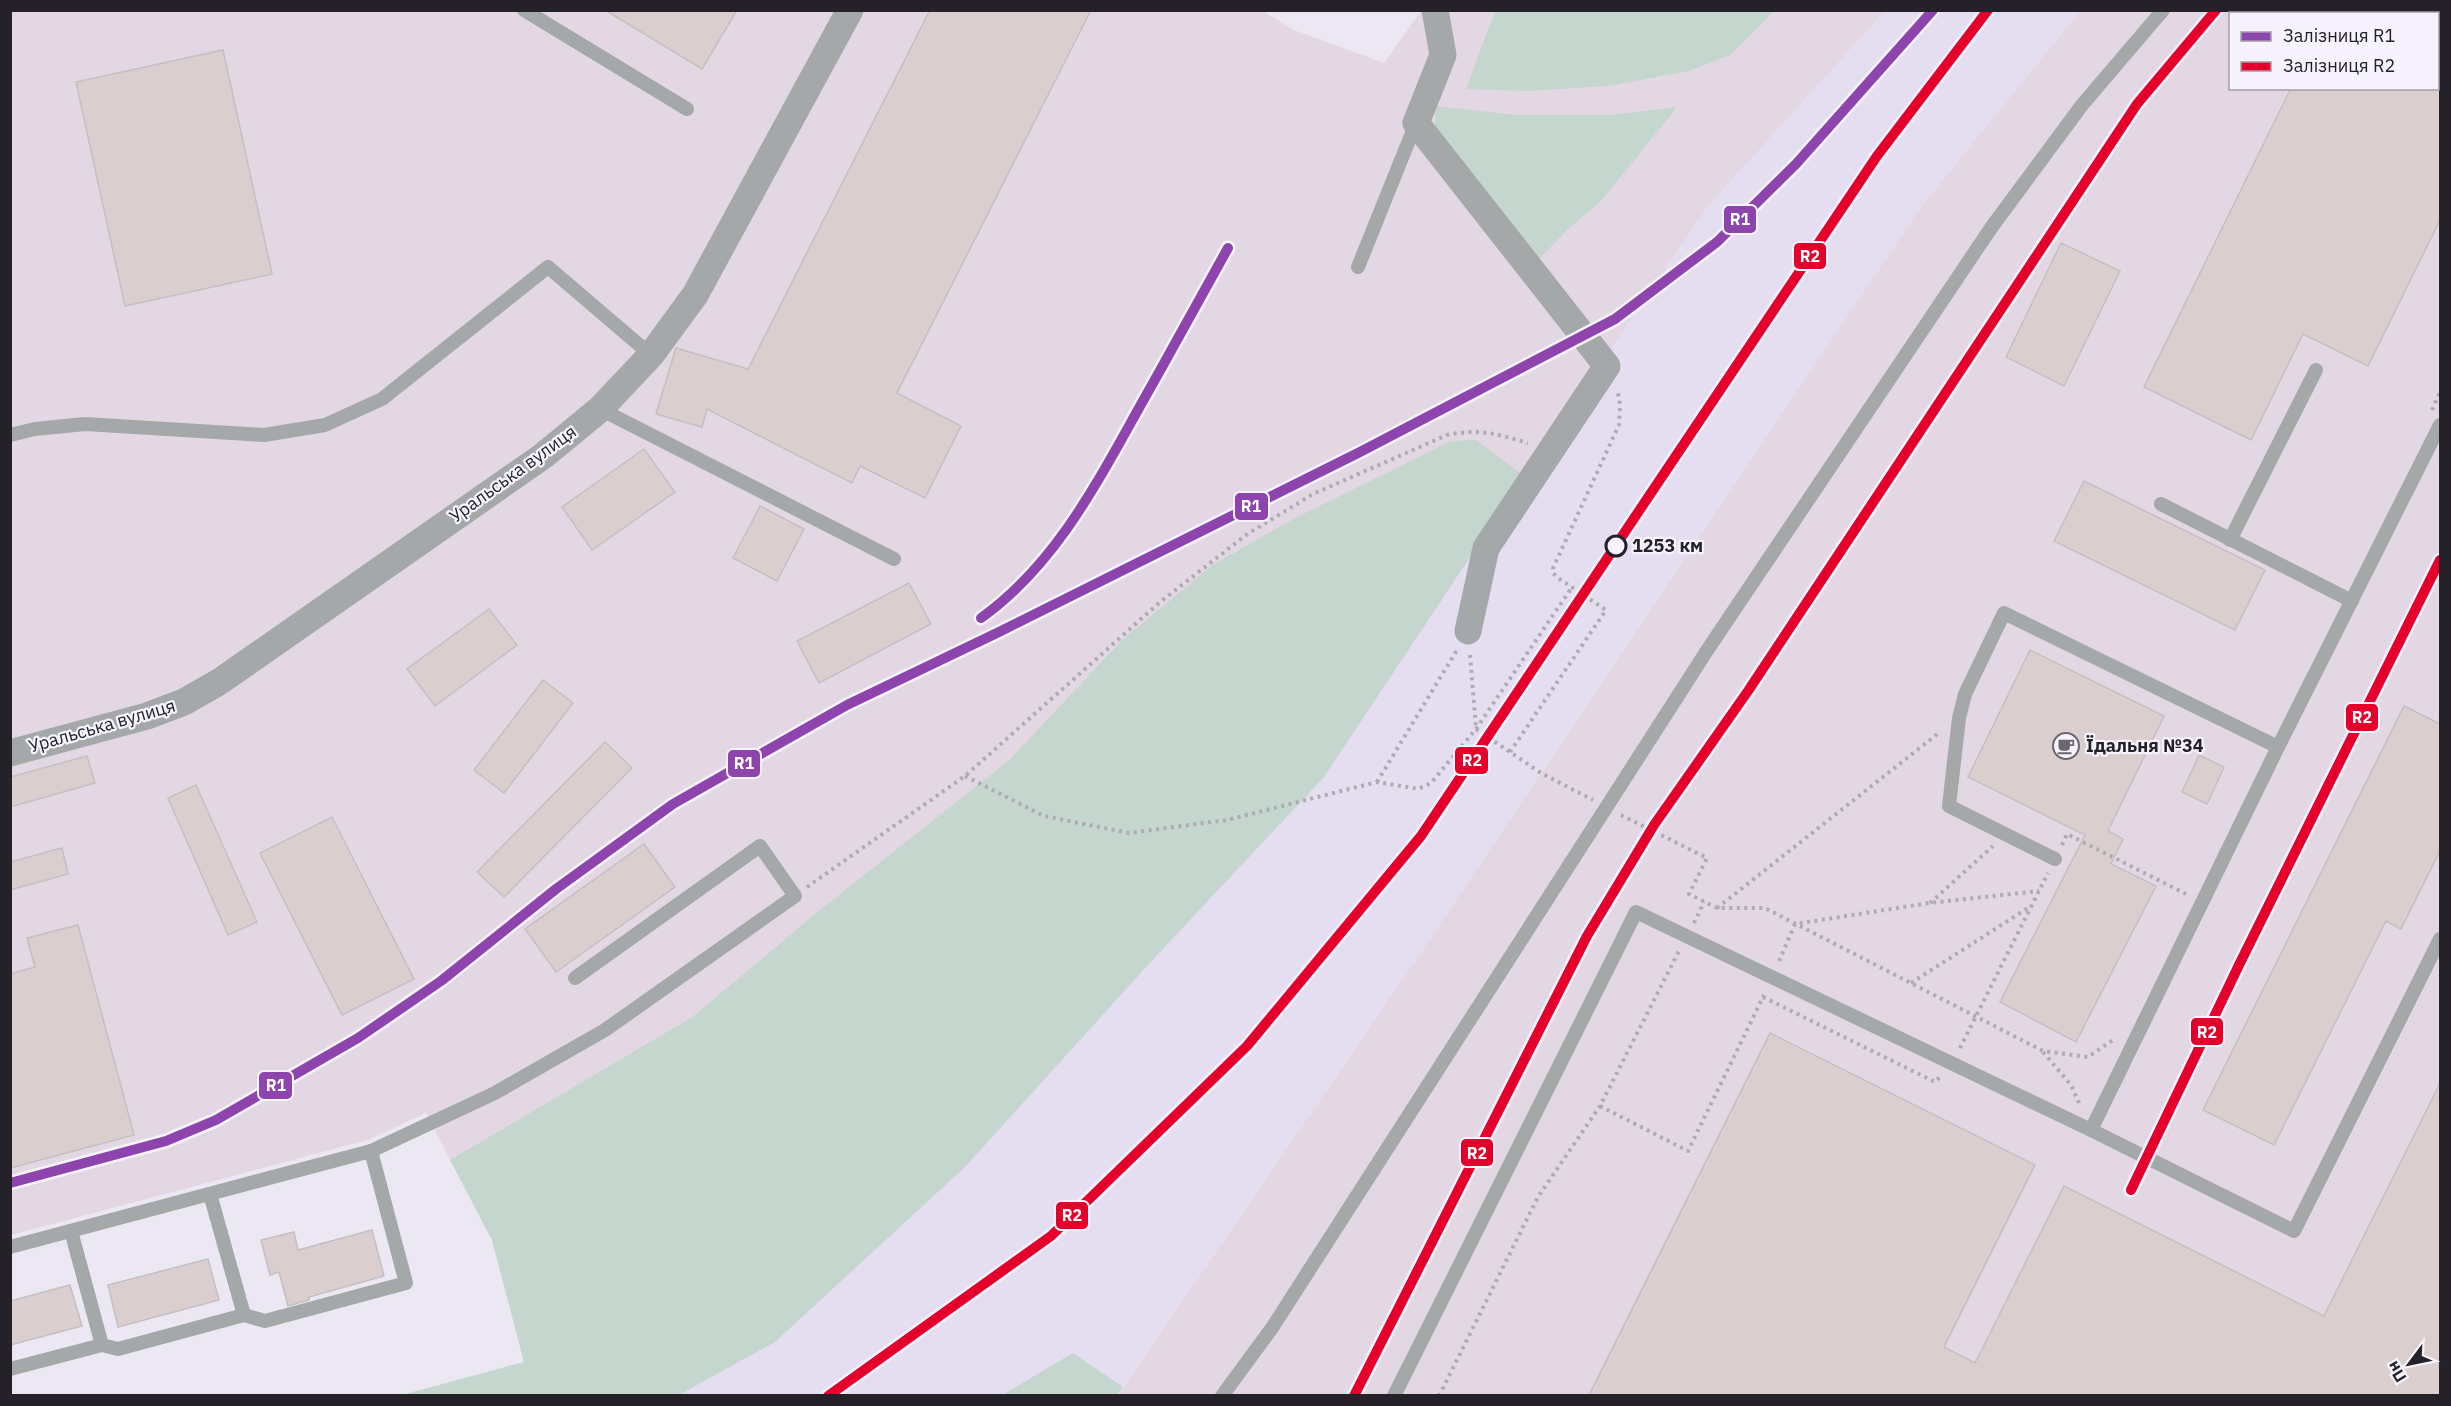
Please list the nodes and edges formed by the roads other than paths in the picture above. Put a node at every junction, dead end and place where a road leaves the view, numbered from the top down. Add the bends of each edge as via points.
1 (524, 10) edge
2 (850, 10) edge
3 (1435, 10) edge
4 (2163, 10) edge
5 (687, 109) dead end
6 (1416, 123) junction
7 (1358, 267) dead end
8 (651, 355) junction
9 (2316, 370) dead end
10 (600, 409) junction
11 (2440, 425) edge
12 (10, 435) edge
13 (2161, 504) dead end
14 (2230, 540) junction
15 (894, 559) dead end
16 (2352, 601) junction
17 (1468, 631) road end
18 (2278, 747) junction
19 (10, 753) edge
20 (2055, 859) road end
21 (2440, 939) edge
22 (574, 978) dead end
23 (2091, 1130) junction
24 (371, 1151) junction
25 (210, 1194) junction
26 (72, 1231) junction
27 (10, 1247) edge
28 (244, 1315) junction
29 (102, 1345) junction
30 (10, 1369) edge
31 (1222, 1395) edge
32 (1394, 1395) edge

1 - 5 lane
2 - 8 street, Уральська вулиця via 695,294
3 - 6 street via 1443,55
4 - 31 lane via 2082,105 1991,228 1708,649 1272,1328
6 - 7 lane
6 - 17 street via 1607,366 1486,548
8 - 10 street, Уральська вулиця
8 - 12 lane via 548,267 382,399 325,425 264,435 85,424
9 - 14 lane
10 - 15 lane
10 - 19 street, Уральська вулиця via 543,456 219,682 184,702 147,716
11 - 16 lane
13 - 14 lane
14 - 16 lane
16 - 18 lane
18 - 20 lane via 2004,613 1965,694 1949,806
18 - 23 lane
21 - 23 lane via 2294,1231
22 - 24 lane via 760,846 795,896 605,1030 495,1093
23 - 32 lane via 1636,912
24 - 25 lane
24 - 28 lane via 406,1283 265,1321
25 - 26 lane
25 - 28 lane
26 - 27 lane
26 - 29 lane
28 - 29 lane via 118,1349
29 - 30 lane

